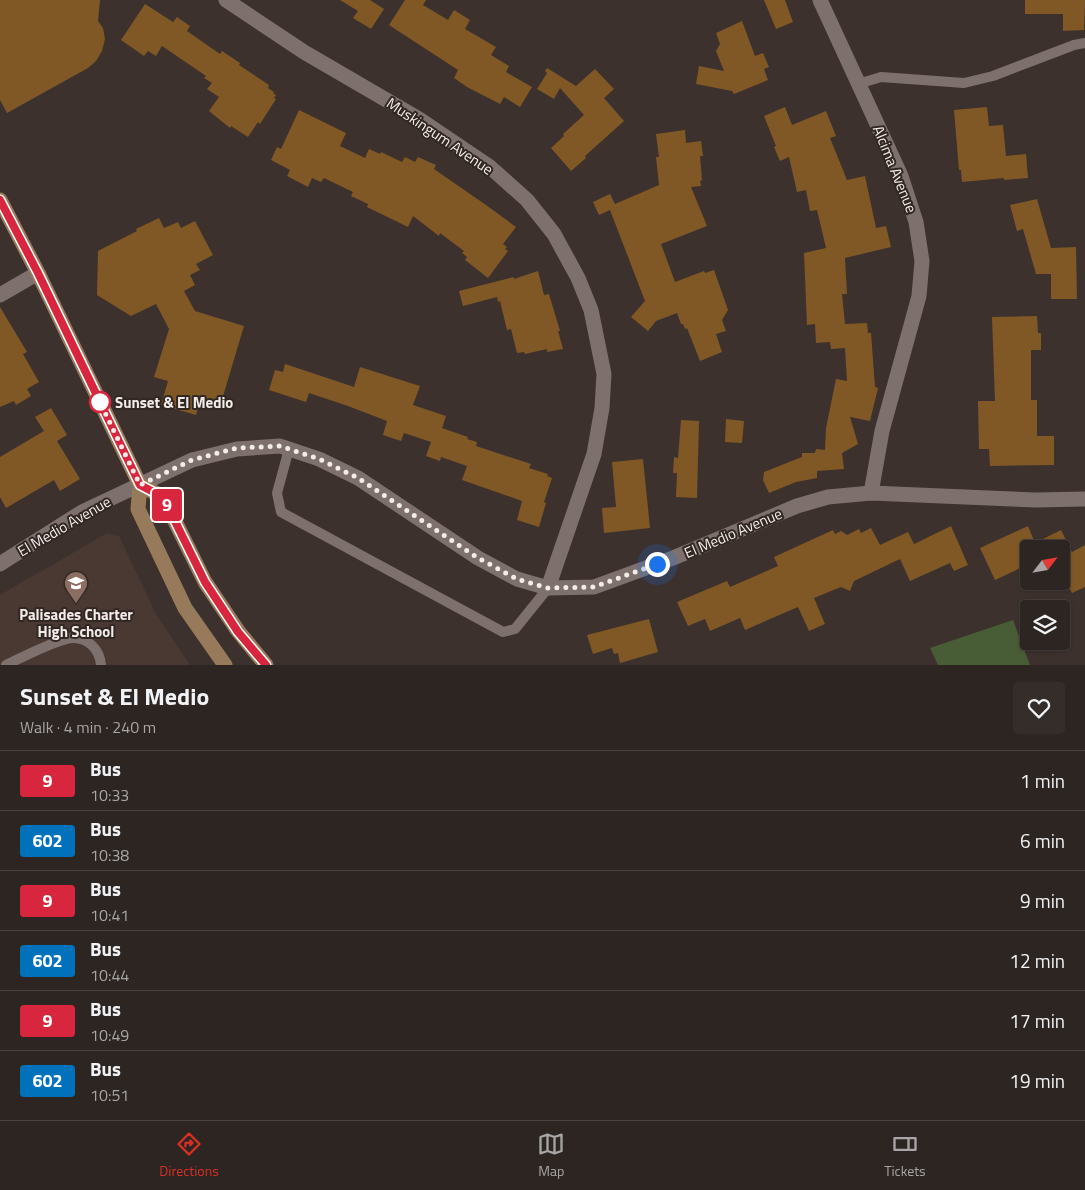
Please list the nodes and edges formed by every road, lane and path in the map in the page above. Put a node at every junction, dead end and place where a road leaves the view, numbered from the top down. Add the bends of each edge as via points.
1 (226, 0) edge
2 (820, 0) edge
3 (1085, 43) edge
4 (858, 84) junction
5 (0, 200) edge
6 (38, 273) junction
7 (0, 295) edge
8 (289, 449) junction
9 (140, 485) junction
10 (871, 493) junction
11 (1085, 499) edge
12 (0, 564) edge
13 (548, 588) junction
14 (6, 665) edge
15 (101, 665) edge
16 (225, 665) edge
17 (266, 665) edge

1 - 13 street, Muskingum Avenue via 304,52 419,119 490,167 527,200 554,234 591,310 604,374 594,454
2 - 4 street, Alcima Avenue
3 - 4 lane via 964,84 881,78
4 - 10 street, Alcima Avenue via 901,176 916,222 922,261 919,296 882,431
5 - 6 main road
6 - 7 street
6 - 9 main road
8 - 9 street, El Medio Avenue via 280,446 237,448 192,460
8 - 13 street, El Medio Avenue via 358,478 478,558 517,579
8 - 13 lane via 277,493 281,512 494,628 503,632 515,629
9 - 12 street, El Medio Avenue via 82,512
9 - 16 main road via 138,509 185,608
9 - 17 main road via 163,497 205,582 238,632
10 - 11 street, El Medio Avenue via 1026,500
10 - 13 street, El Medio Avenue via 828,497 797,506 594,587
14 - 15 lane via 72,638 86,640 95,648

